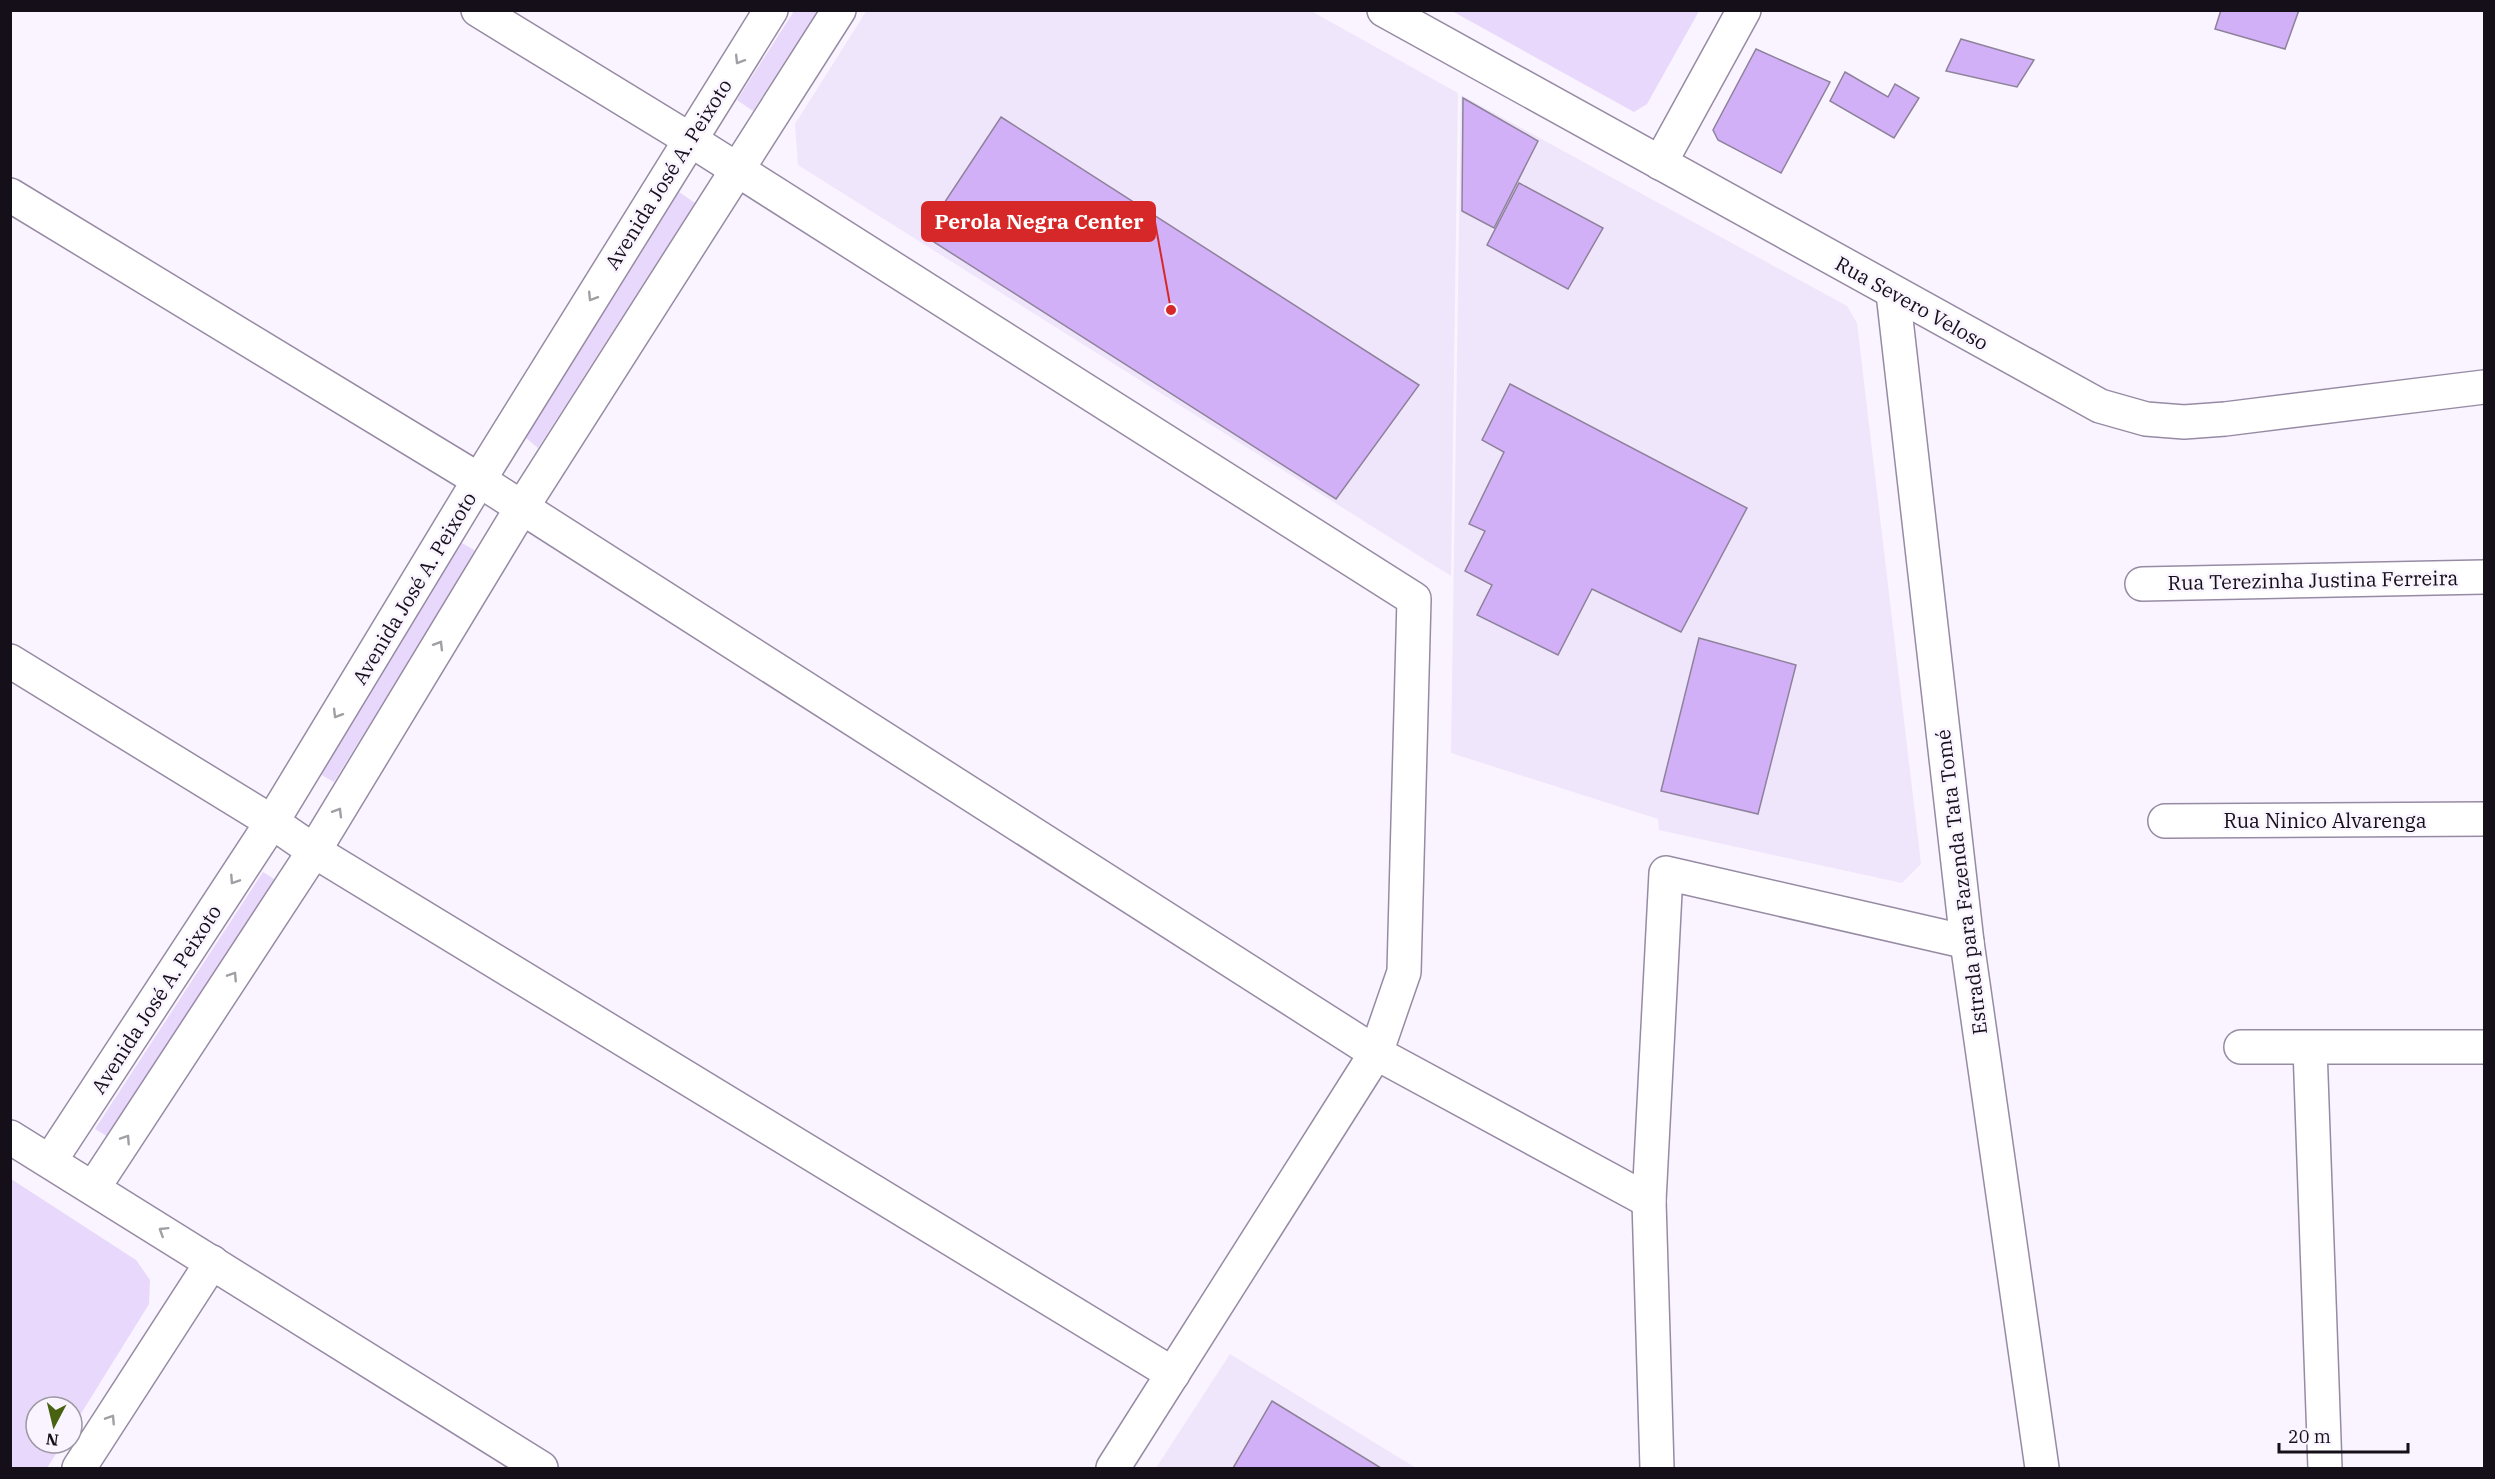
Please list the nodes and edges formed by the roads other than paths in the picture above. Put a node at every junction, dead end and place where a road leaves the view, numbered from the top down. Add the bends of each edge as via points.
1 (478, 10) edge
2 (771, 10) edge
3 (839, 10) edge
4 (1384, 10) edge
5 (1744, 10) edge
6 (689, 139) junction
7 (1660, 163) junction
8 (738, 170) junction
9 (10, 195) edge
10 (1893, 293) junction
11 (2484, 387) edge
12 (479, 480) junction
13 (521, 509) junction
14 (2484, 577) edge
15 (2142, 584) dead end
16 (10, 661) edge
17 (2484, 819) edge
18 (2165, 821) dead end
19 (272, 822) junction
20 (314, 851) junction
21 (1967, 942) junction
22 (2241, 1047) dead end
23 (2484, 1047) edge
24 (2310, 1048) junction
25 (1376, 1053) junction
26 (10, 1137) edge
27 (50, 1161) junction
28 (94, 1188) junction
29 (1649, 1201) junction
30 (212, 1262) junction
31 (1173, 1374) junction
32 (80, 1468) edge
33 (541, 1468) edge
34 (1113, 1468) edge
35 (1657, 1468) edge
36 (2042, 1468) edge
37 (2325, 1468) edge

1 - 6 street
2 -> 6 street, Avenida José A. Peixoto
3 - 8 street
4 - 7 street, Rua Severo Veloso
5 - 7 street
6 - 8 street
6 -> 12 street, Avenida José A. Peixoto
7 - 10 street, Rua Severo Veloso
8 - 13 street
8 - 25 street via 1414,599 1404,972
9 - 12 street
10 - 11 street, Rua Severo Veloso via 2100,406 2146,419 2225,419
10 - 21 street, Estrada para Fazenda Tata Tomé
12 - 13 street
12 -> 19 street, Avenida José A. Peixoto
20 -> 13 street
13 - 25 street
14 - 15 street, Rua Terezinha Justina Ferreira
16 - 19 street
17 - 18 street, Rua Ninico Alvarenga
19 - 20 street
19 -> 27 street, Avenida José A. Peixoto
28 -> 20 street
20 - 31 street
21 - 29 street via 1666,873
21 - 36 street, Estrada para Fazenda Tata Tomé
22 - 24 street
23 - 24 street
24 - 37 street
25 - 29 street
25 - 31 street
26 - 27 street
27 - 28 street
30 -> 28 street
29 - 35 street
32 -> 30 street
30 - 33 street
31 - 34 street

